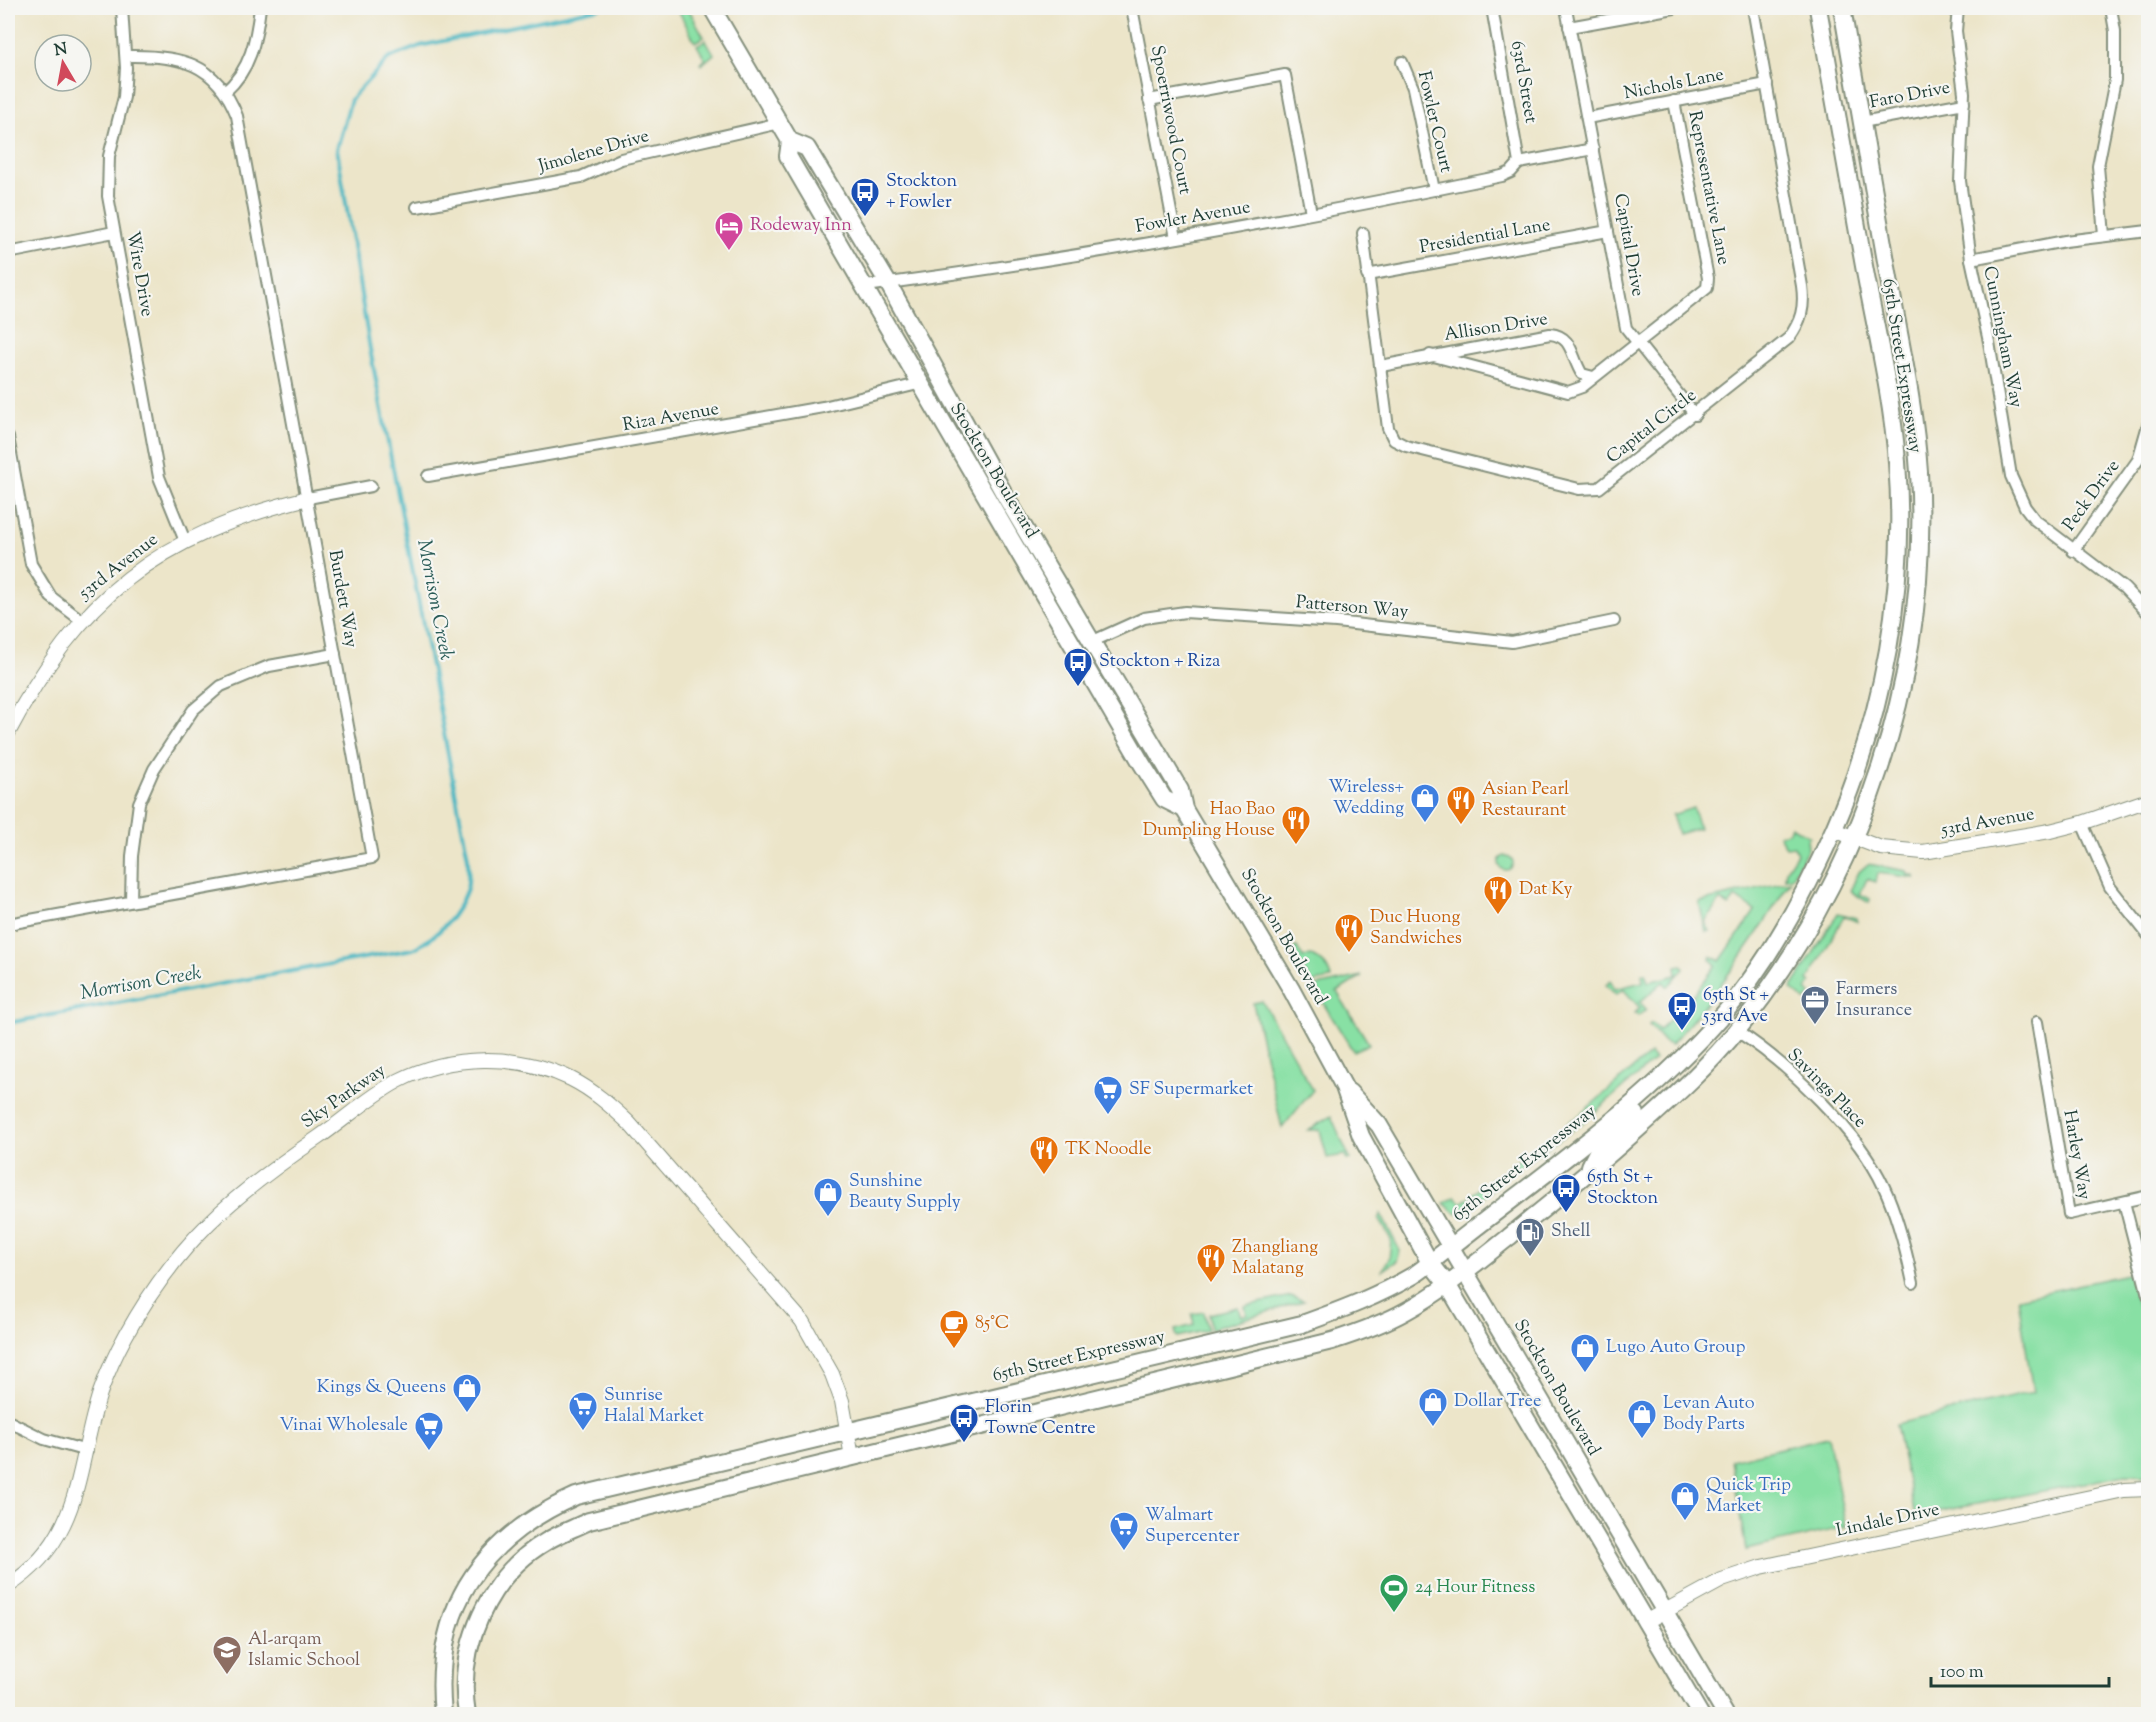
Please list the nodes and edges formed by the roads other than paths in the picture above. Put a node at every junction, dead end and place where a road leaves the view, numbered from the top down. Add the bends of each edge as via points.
1 (122, 8) edge
2 (260, 8) edge
3 (712, 8) edge
4 (1132, 8) edge
5 (1492, 8) edge
6 (1566, 8) edge
7 (1674, 8) edge
8 (1753, 8) edge
9 (1818, 8) edge
10 (1842, 8) edge
11 (1958, 8) edge
12 (2110, 8) edge
13 (1569, 27) junction
14 (127, 56) junction
15 (1401, 62) dead end
16 (1767, 84) junction
17 (225, 92) junction
18 (1149, 100) junction
19 (1674, 101) junction
20 (1964, 103) junction
21 (1587, 118) junction
22 (1862, 122) junction
23 (780, 123) junction
24 (790, 141) junction
25 (1593, 149) junction
26 (1519, 163) junction
27 (1434, 190) junction
28 (417, 207) dead end
29 (1311, 213) junction
30 (1608, 231) junction
31 (2148, 231) edge
32 (114, 232) junction
33 (1363, 233) dead end
34 (2104, 235) junction
35 (1176, 238) junction
36 (8, 253) edge
37 (1971, 259) junction
38 (1367, 275) junction
39 (888, 283) junction
40 (866, 286) junction
41 (1640, 342) junction
42 (1430, 355) junction
43 (1380, 366) junction
44 (936, 371) junction
45 (1593, 377) junction
46 (918, 384) junction
47 (1695, 415) junction
48 (2148, 425) edge
49 (8, 437) edge
50 (428, 476) dead end
51 (371, 486) dead end
52 (308, 498) junction
53 (184, 541) junction
54 (2073, 551) junction
55 (1024, 561) junction
56 (2148, 613) edge
57 (81, 620) junction
58 (1614, 621) dead end
59 (1091, 642) junction
60 (335, 654) junction
61 (8, 733) edge
62 (2148, 800) edge
63 (1184, 810) junction
64 (2082, 823) junction
65 (1834, 830) junction
66 (1854, 838) junction
67 (131, 901) junction
68 (8, 924) edge
69 (2148, 935) edge
70 (1770, 949) junction
71 (2037, 1022) dead end
72 (1737, 1031) junction
73 (1677, 1063) junction
74 (1344, 1087) junction
75 (1586, 1175) junction
76 (2148, 1196) edge
77 (2124, 1202) junction
78 (1451, 1247) junction
79 (1429, 1261) junction
80 (1466, 1272) junction
81 (1913, 1283) dead end
82 (1447, 1284) junction
83 (2148, 1295) edge
84 (1262, 1333) junction
85 (1154, 1360) junction
86 (1176, 1378) junction
87 (1072, 1404) junction
88 (8, 1421) edge
89 (847, 1431) junction
90 (87, 1451) junction
91 (852, 1457) junction
92 (2148, 1489) edge
93 (8, 1586) edge
94 (1664, 1610) junction
95 (1645, 1622) junction
96 (443, 1714) edge
97 (467, 1714) edge
98 (1700, 1714) edge
99 (1725, 1714) edge

1 - 14 street, Wire Drive
2 - 17 street via 250,57 238,80
3 - 23 main road, Stockton Boulevard
4 - 18 street, Spoerriwood Court
5 - 26 street, 63rd Street
6 - 13 street, Capital Drive
7 - 13 street
8 - 16 street, Capital Circle
9 - 65 main road, 65th Street Expressway via 1893,424 1899,517 1896,593 1882,685 1863,760
10 - 22 main road, 65th Street Expressway
11 - 20 street, Cunningham Way via 1956,31 1964,73
12 - 34 street via 2115,31 2115,80 2098,166
13 - 21 street, Capital Drive
14 - 17 street, Burdett Way via 182,59 206,71
14 - 32 street, Wire Drive via 124,97 108,169
15 - 27 street, Fowler Court via 1413,88
16 - 19 street, Nichols Lane
16 - 47 street, Capital Circle via 1804,305 1800,323 1789,338
17 - 52 street, Burdett Way via 237,116
18 - 29 street via 1285,75
18 - 35 street, Spoerriwood Court
19 - 21 street, Nichols Lane
19 - 41 street, Representative Lane via 1707,288
20 - 22 street, Faro Drive
20 - 37 street, Cunningham Way via 1960,181
21 - 25 street, Capital Drive
22 - 66 main road, 65th Street Expressway via 1916,429 1921,537 1916,607 1902,690 1883,761
23 - 24 main road, Stockton Boulevard
23 - 28 street, Jimolene Drive via 621,159 581,177
24 - 39 main road, Stockton Boulevard via 807,148
24 - 40 main road, Stockton Boulevard via 788,156
25 - 26 street
25 - 30 street, Capital Drive
26 - 27 street, Fowler Avenue via 1502,176
27 - 29 street, Fowler Avenue
29 - 35 street, Fowler Avenue
30 - 38 street, Presidential Lane
30 - 41 street, Capital Drive via 1626,328
31 - 34 street
32 - 36 street
32 - 53 street, Wire Drive via 159,477
33 - 38 street, Capital Circle
34 - 37 street
35 - 39 street, Fowler Avenue
37 - 54 street, Cunningham Way via 2016,492 2036,520
38 - 43 street, Capital Circle
39 - 40 street, Fowler Avenue
39 - 44 main road, Stockton Boulevard
40 - 46 main road, Stockton Boulevard
41 - 45 street, Representative Lane
41 - 47 street, Capital Drive
42 - 43 street, Allison Drive
42 - 45 street, Representative Lane via 1568,392
42 - 45 street, Allison Drive via 1562,335 1570,343 1582,374
43 - 47 street, Capital Circle via 1388,428 1394,440 1579,489 1599,488
44 - 46 main road
44 - 59 main road, Stockton Boulevard
46 - 50 street, Riza Avenue via 811,410
46 - 55 main road, Stockton Boulevard
48 - 54 street, Peck Drive via 2138,460
49 - 57 street via 31,564 51,597
51 - 52 street
52 - 53 street, 53rd Avenue via 242,516
52 - 60 street, Burdett Way
53 - 57 street, 53rd Avenue via 142,567
54 - 56 street, Cunningham Way via 2124,588
55 - 59 main road via 1040,567 1077,633
55 - 63 main road, Stockton Boulevard via 1164,799
57 - 61 street, 53rd Avenue via 45,668
58 - 59 street, Patterson Way via 1512,642 1336,622 1185,612 1144,618
59 - 63 main road, Stockton Boulevard via 1180,790
60 - 67 street via 269,666 222,686 193,710 154,769 140,803 132,856
60 - 67 street, Burdett Way via 372,858
62 - 64 street, 53rd Avenue
63 - 74 main road, Stockton Boulevard via 1287,982
64 - 66 street, 53rd Avenue via 1923,852 1881,848
64 - 69 street via 2110,886
65 - 66 street, 53rd Avenue
65 - 70 main road, 65th Street Expressway via 1800,900
66 - 72 main road, 65th Street Expressway via 1796,950
67 - 68 street, Burdett Way
70 - 72 main road via 1765,971 1734,1017
70 - 73 main road, 65th Street Expressway via 1722,1016
71 - 77 street, Harley Way via 2069,1214
72 - 75 main road, 65th Street Expressway via 1682,1090
72 - 81 street, Savings Place via 1824,1106 1863,1153 1884,1185 1903,1236
73 - 75 main road via 1672,1080 1663,1091 1601,1144
73 - 78 main road, 65th Street Expressway via 1638,1099
74 - 78 main road, Stockton Boulevard via 1379,1125
74 - 79 main road, Stockton Boulevard via 1361,1136
75 - 80 main road, 65th Street Expressway
76 - 77 street, Harley Way
77 - 83 street
78 - 79 main road, 65th Street Expressway
78 - 80 main road, Stockton Boulevard
79 - 82 main road, Stockton Boulevard
79 - 84 main road, 65th Street Expressway via 1417,1273 1379,1294 1302,1324
80 - 82 main road, 65th Street Expressway
80 - 94 main road, Stockton Boulevard
82 - 86 main road, 65th Street Expressway via 1406,1311 1354,1334
82 - 95 main road, Stockton Boulevard
84 - 85 main road, 65th Street Expressway
84 - 86 main road via 1238,1348 1181,1361 1173,1366
85 - 87 main road via 1150,1371 1093,1385
85 - 89 main road, 65th Street Expressway
86 - 87 main road, 65th Street Expressway
87 - 91 main road, 65th Street Expressway
88 - 90 street via 37,1436
89 - 90 street, Sky Parkway via 832,1374 802,1321 629,1123 572,1079 489,1059 433,1067 389,1086 269,1170 218,1211 158,1282 124,1338 100,1395
89 - 91 street, Sky Parkway
89 - 96 main road, 65th Street Expressway via 576,1496 528,1520 482,1561 457,1604 442,1666
90 - 93 street, Sky Parkway via 73,1503 58,1534 41,1557
91 - 97 main road, 65th Street Expressway via 589,1521 546,1541 516,1565 492,1593 478,1622 469,1649 464,1686
92 - 94 street, Lindale Drive via 2124,1490 1761,1567 1722,1580
94 - 95 street, Lindale Drive
94 - 99 main road, Stockton Boulevard
95 - 98 main road, Stockton Boulevard

